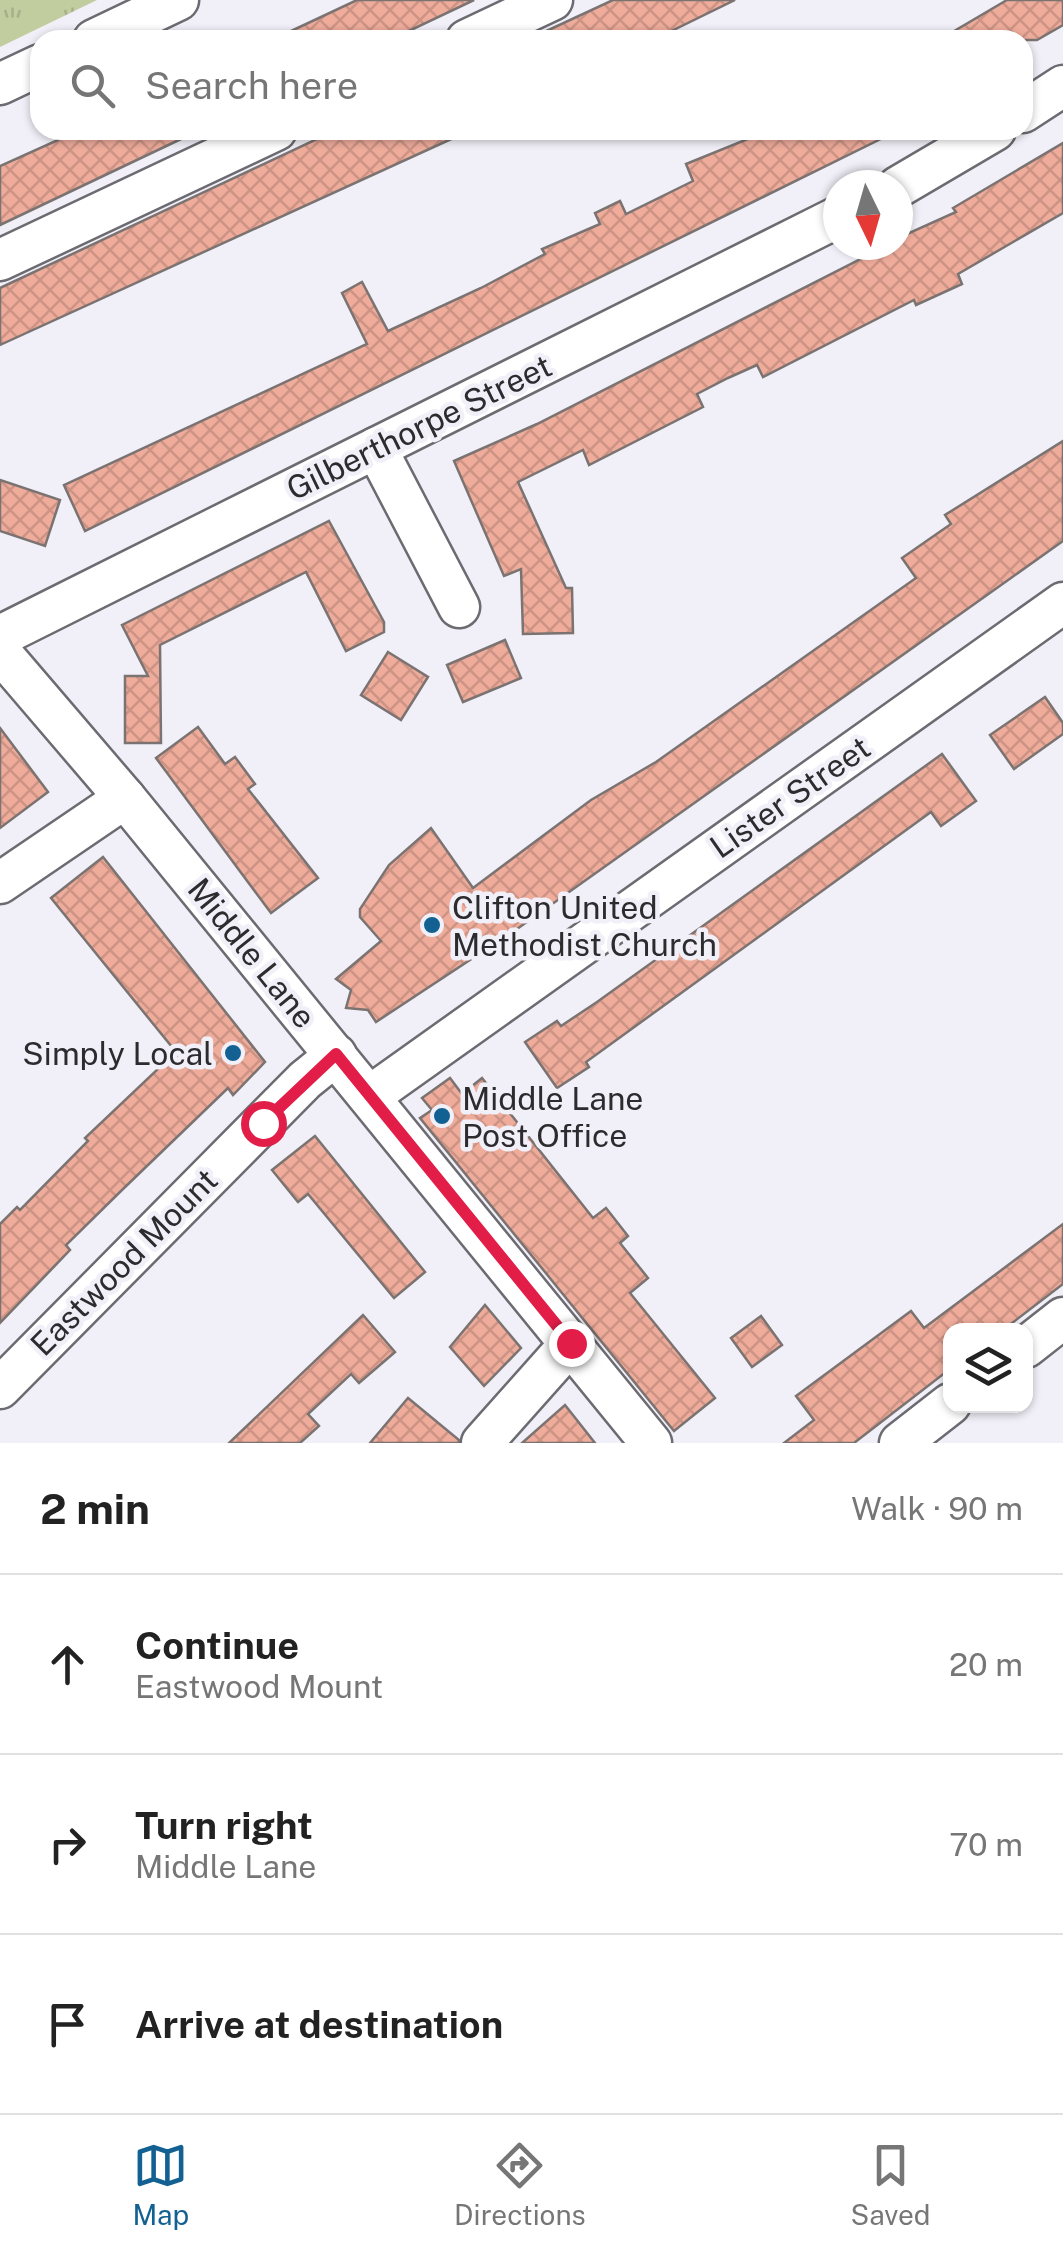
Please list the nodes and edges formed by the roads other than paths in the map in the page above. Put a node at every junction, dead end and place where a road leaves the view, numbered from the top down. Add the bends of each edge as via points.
1 (178, 0) edge
2 (552, 0) edge
3 (115, 30) edge
4 (489, 30) edge
5 (30, 70) edge
6 (0, 84) edge
7 (1063, 86) edge
8 (1033, 106) edge
9 (255, 140) edge
10 (977, 140) edge
11 (913, 178) edge
12 (823, 224) edge
13 (0, 260) edge
14 (376, 448) junction
15 (1063, 603) edge
16 (459, 607) dead end
17 (0, 636) edge
18 (0, 652) edge
19 (125, 798) junction
20 (0, 883) edge
21 (336, 1054) junction
22 (370, 1096) junction
23 (1063, 1318) edge
24 (1033, 1342) edge
25 (571, 1343) junction
26 (0, 1388) edge
27 (943, 1409) edge
28 (482, 1443) edge
29 (652, 1443) edge
30 (900, 1443) edge

1 - 3 street
2 - 4 street
5 - 6 street
7 - 8 street
9 - 13 street
10 - 11 street
12 - 14 street, Gilberthorpe Street
14 - 16 street
14 - 17 street, Gilberthorpe Street
15 - 22 street, Lister Street
18 - 19 street, Middle Lane
19 - 20 street
19 - 21 street, Middle Lane
21 - 22 street, Middle Lane
21 - 26 street, Eastwood Mount
22 - 25 street, Middle Lane
23 - 24 street
25 - 28 street
25 - 29 street, Middle Lane
27 - 30 street

